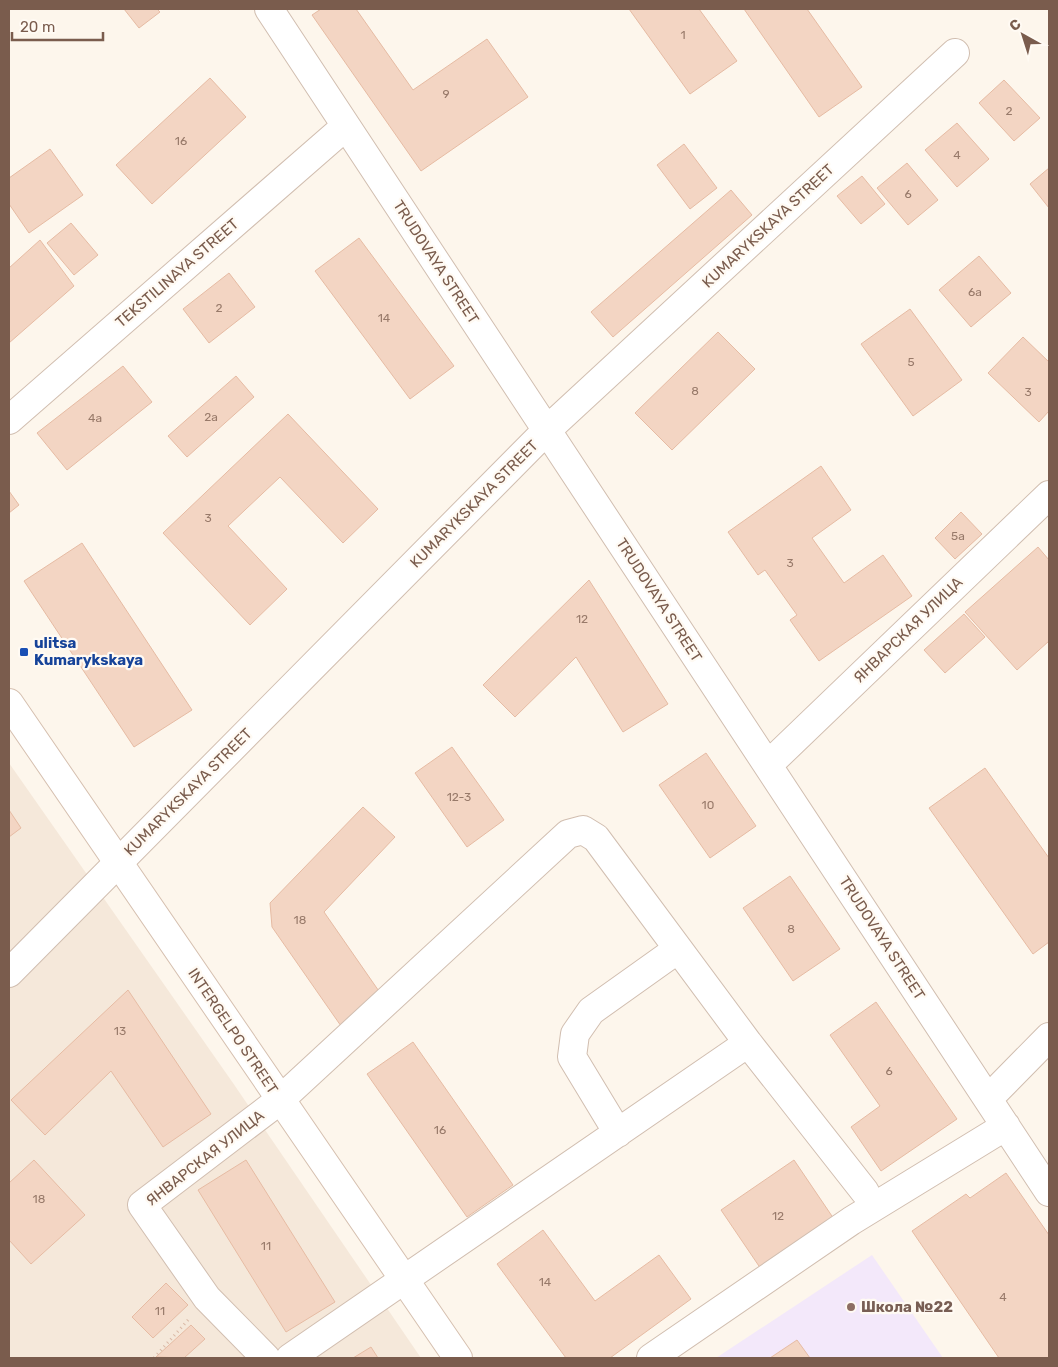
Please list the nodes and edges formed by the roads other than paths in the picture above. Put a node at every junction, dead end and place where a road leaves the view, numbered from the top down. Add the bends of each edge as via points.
1 (268, 9) edge
2 (956, 52) dead end
3 (346, 126) junction
4 (9, 420) edge
5 (547, 430) junction
6 (1049, 495) edge
7 (9, 704) edge
8 (768, 765) junction
9 (118, 863) junction
10 (678, 949) junction
11 (9, 973) edge
12 (1049, 1037) edge
13 (748, 1043) junction
14 (988, 1099) junction
15 (280, 1100) junction
16 (1006, 1126) junction
17 (618, 1134) junction
18 (865, 1192) dead end
19 (1049, 1192) edge
20 (406, 1281) junction
21 (266, 1358) edge
22 (290, 1358) edge
23 (458, 1358) edge
24 (651, 1358) edge

1 - 3 street, TRUDOVAYA STREET
2 - 5 street, KUMARYKSKAYA STREET
3 - 4 street, TEKSTILINAYA STREET
3 - 5 street, TRUDOVAYA STREET
5 - 8 street, TRUDOVAYA STREET
5 - 9 street, KUMARYKSKAYA STREET
6 - 8 street, ЯНВАРСКАЯ УЛИЦА
7 - 9 street, INTERGELPO STREET
8 - 14 street, TRUDOVAYA STREET
9 - 11 street, KUMARYKSKAYA STREET
9 - 15 street, INTERGELPO STREET
10 - 13 street
10 - 15 street via 596,838 583,830 568,834
10 - 17 street via 591,1011 575,1034 572,1057
12 - 14 street
13 - 17 street
13 - 18 street
14 - 16 street, TRUDOVAYA STREET
15 - 20 street, INTERGELPO STREET
15 - 21 street, ЯНВАРСКАЯ УЛИЦА via 142,1205 207,1298
16 - 19 street, TRUDOVAYA STREET
16 - 24 street via 851,1221
17 - 20 street
20 - 22 street
20 - 23 street, INTERGELPO STREET

